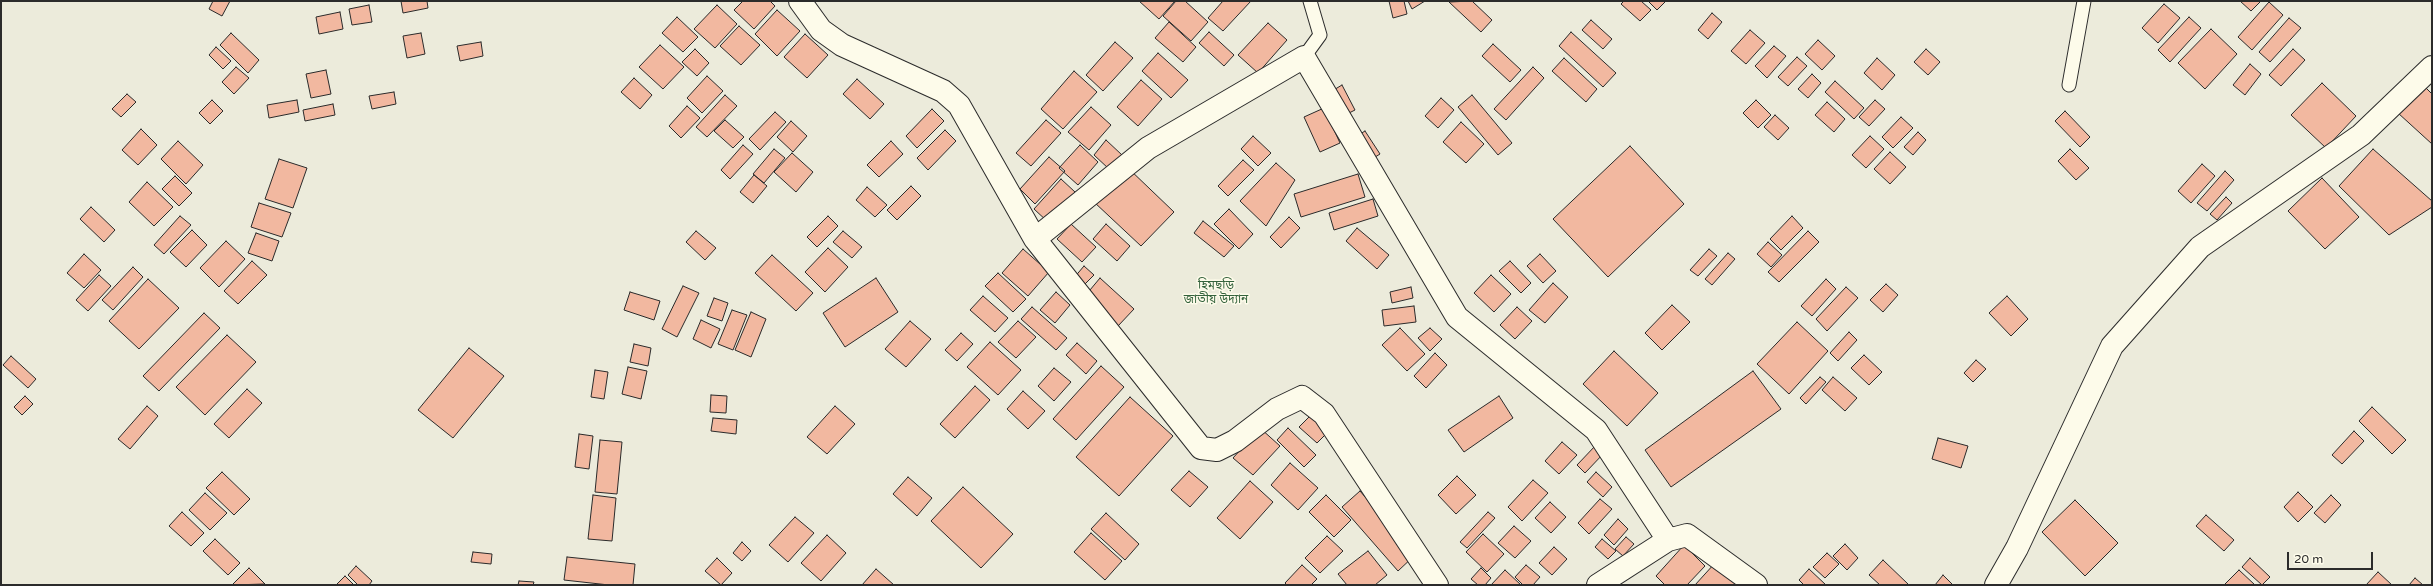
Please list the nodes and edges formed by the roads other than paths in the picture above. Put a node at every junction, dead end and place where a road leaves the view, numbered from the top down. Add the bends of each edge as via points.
1 (800, 1) edge
2 (1310, 1) edge
3 (2084, 1) edge
4 (1304, 57) junction
5 (2432, 67) edge
6 (2069, 85) dead end
7 (1035, 238) junction
8 (1668, 540) junction
9 (1437, 585) edge
10 (1598, 585) edge
11 (1756, 585) edge
12 (1996, 585) edge

1 - 7 street via 821,30 842,45 943,91 959,105
2 - 4 lane via 1320,35
3 - 6 lane
4 - 7 street via 1148,148
4 - 8 street via 1457,317 1596,430
5 - 12 street via 2360,135 2200,247 2112,346 2017,548
7 - 9 street via 1201,448 1217,450 1235,441 1277,409 1302,397 1324,414
8 - 10 street
8 - 11 street via 1687,535

